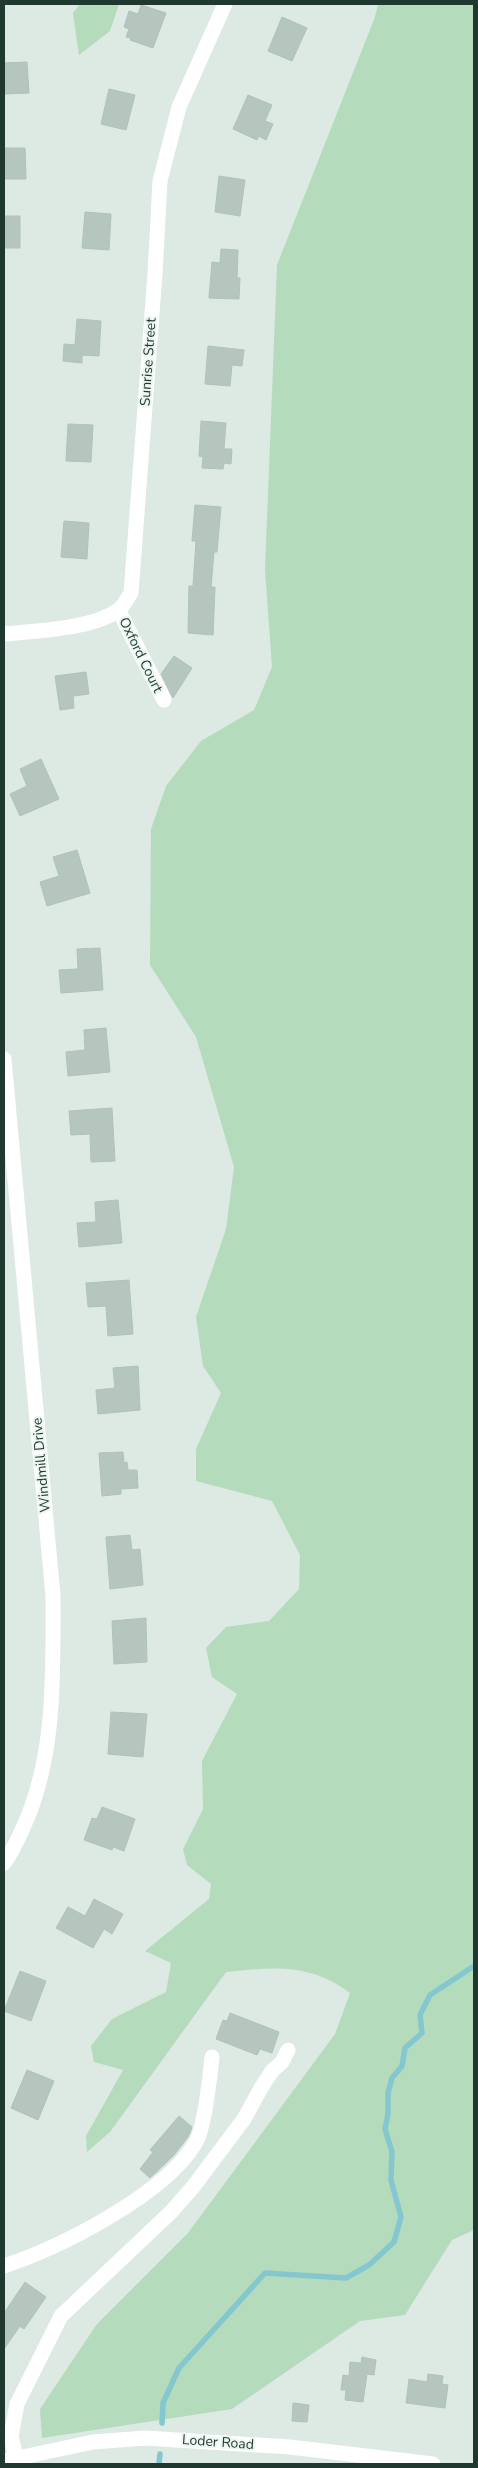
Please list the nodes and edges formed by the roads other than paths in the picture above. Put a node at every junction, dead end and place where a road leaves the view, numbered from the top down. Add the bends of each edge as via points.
1 (225, 4) edge
2 (119, 611) junction
3 (4, 634) edge
4 (164, 700) dead end
5 (4, 1059) edge
6 (4, 1863) edge
7 (288, 2050) dead end
8 (212, 2056) dead end
9 (4, 2266) edge
10 (10, 2459) edge
11 (433, 2464) edge

1 - 2 street, Sunrise Street via 179,107 160,181 131,593
2 - 3 street via 98,620 44,631
2 - 4 street, Oxford Court
5 - 6 street, Windmill Drive via 53,1596 53,1659 42,1774 34,1804
7 - 10 street via 244,2119 193,2187 171,2212 61,2316 17,2404
8 - 9 street via 197,2140 180,2166 106,2220
10 - 11 street, Loder Road via 93,2442 145,2438 290,2447

